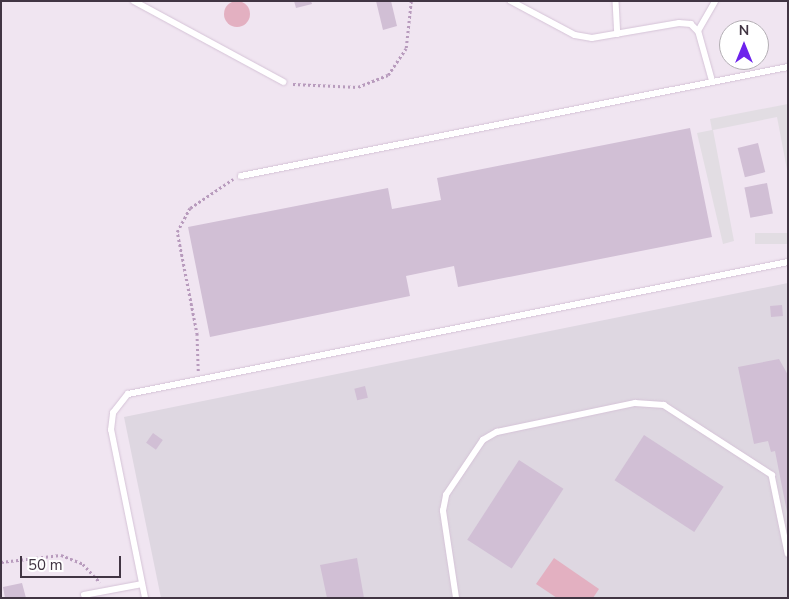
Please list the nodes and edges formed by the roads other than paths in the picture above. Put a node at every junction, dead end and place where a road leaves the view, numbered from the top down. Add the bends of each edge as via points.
1 (134, 1) edge
2 (511, 1) edge
3 (616, 1) edge
4 (715, 1) edge
5 (698, 31) junction
6 (618, 34) junction
7 (788, 67) edge
8 (712, 81) junction
9 (284, 82) road end
10 (241, 176) road end
11 (788, 262) edge
12 (788, 553) edge
13 (142, 584) junction
14 (84, 595) dead end
15 (98, 595) edge
16 (145, 598) edge
17 (456, 598) edge

1 - 9 lane
2 - 6 lane via 575,35
3 - 6 lane
4 - 5 lane
5 - 6 lane via 691,24 679,23
5 - 8 lane
7 - 8 lane
8 - 10 lane
11 - 13 lane via 128,394 111,421
12 - 17 lane via 772,475 664,405 641,402 497,432 483,440 446,495 443,511
13 - 15 lane via 107,590
13 - 16 lane
14 - 15 lane

